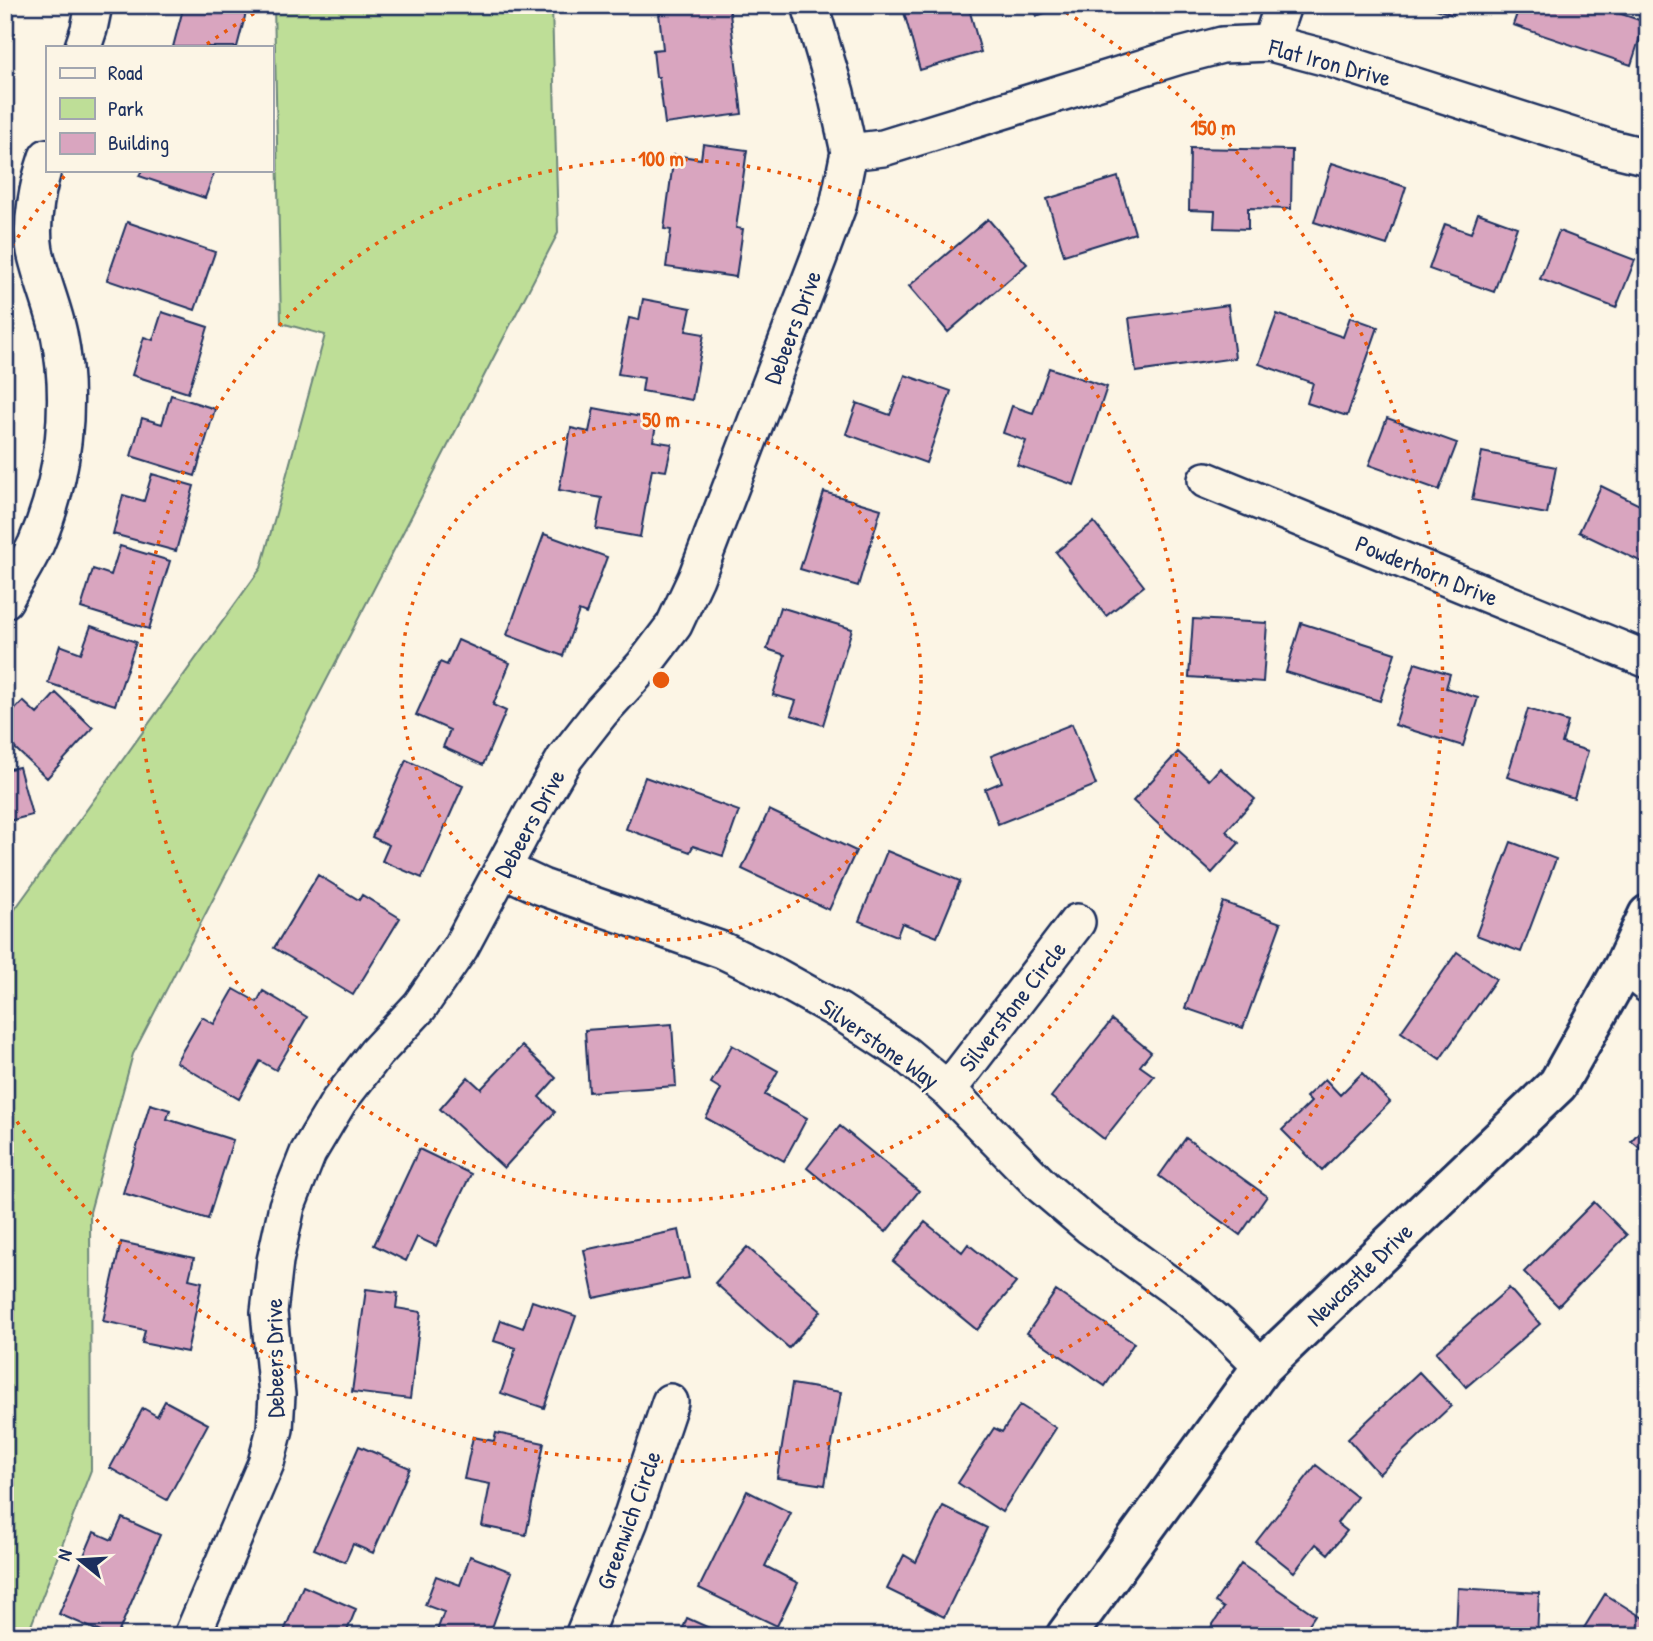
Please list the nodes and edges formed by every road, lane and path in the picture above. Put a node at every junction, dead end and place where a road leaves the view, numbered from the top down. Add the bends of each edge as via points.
1 (94, 5) edge
2 (810, 5) edge
3 (1283, 5) edge
4 (1270, 43) junction
5 (83, 46) edge
6 (849, 152) junction
7 (1648, 157) edge
8 (46, 160) edge
9 (1206, 480) dead end
10 (5, 600) edge
11 (1648, 660) edge
12 (503, 869) junction
13 (1648, 915) edge
14 (1077, 922) dead end
15 (1636, 975) edge
16 (948, 1090) junction
17 (1262, 1367) junction
18 (670, 1402) dead end
19 (192, 1636) edge
20 (583, 1636) edge
21 (1066, 1636) edge

1 - 5 street
2 - 6 street, Debeers Drive
3 - 4 street
4 - 6 street, Flat Iron Drive via 1222,44 883,148
4 - 7 street, Flat Iron Drive
6 - 12 street, Debeers Drive via 838,206 674,625 565,758
8 - 10 street via 34,210 35,249 59,333 65,379 64,431 54,492 36,544
9 - 11 street, Powderhorn Drive
12 - 16 street, Silverstone Way via 722,950 776,976 839,1010 905,1054
12 - 19 street, Debeers Drive via 460,948 420,1006 339,1101 308,1153 287,1206 275,1261 269,1312 277,1395 275,1429 266,1463
13 - 15 street, Newcastle Drive
14 - 16 street, Silverstone Circle
15 - 17 street, Newcastle Drive via 1558,1084
16 - 17 street, Silverstone Way via 1043,1187 1191,1300
17 - 21 street, Newcastle Drive
18 - 20 street, Greenwich Circle via 630,1521

